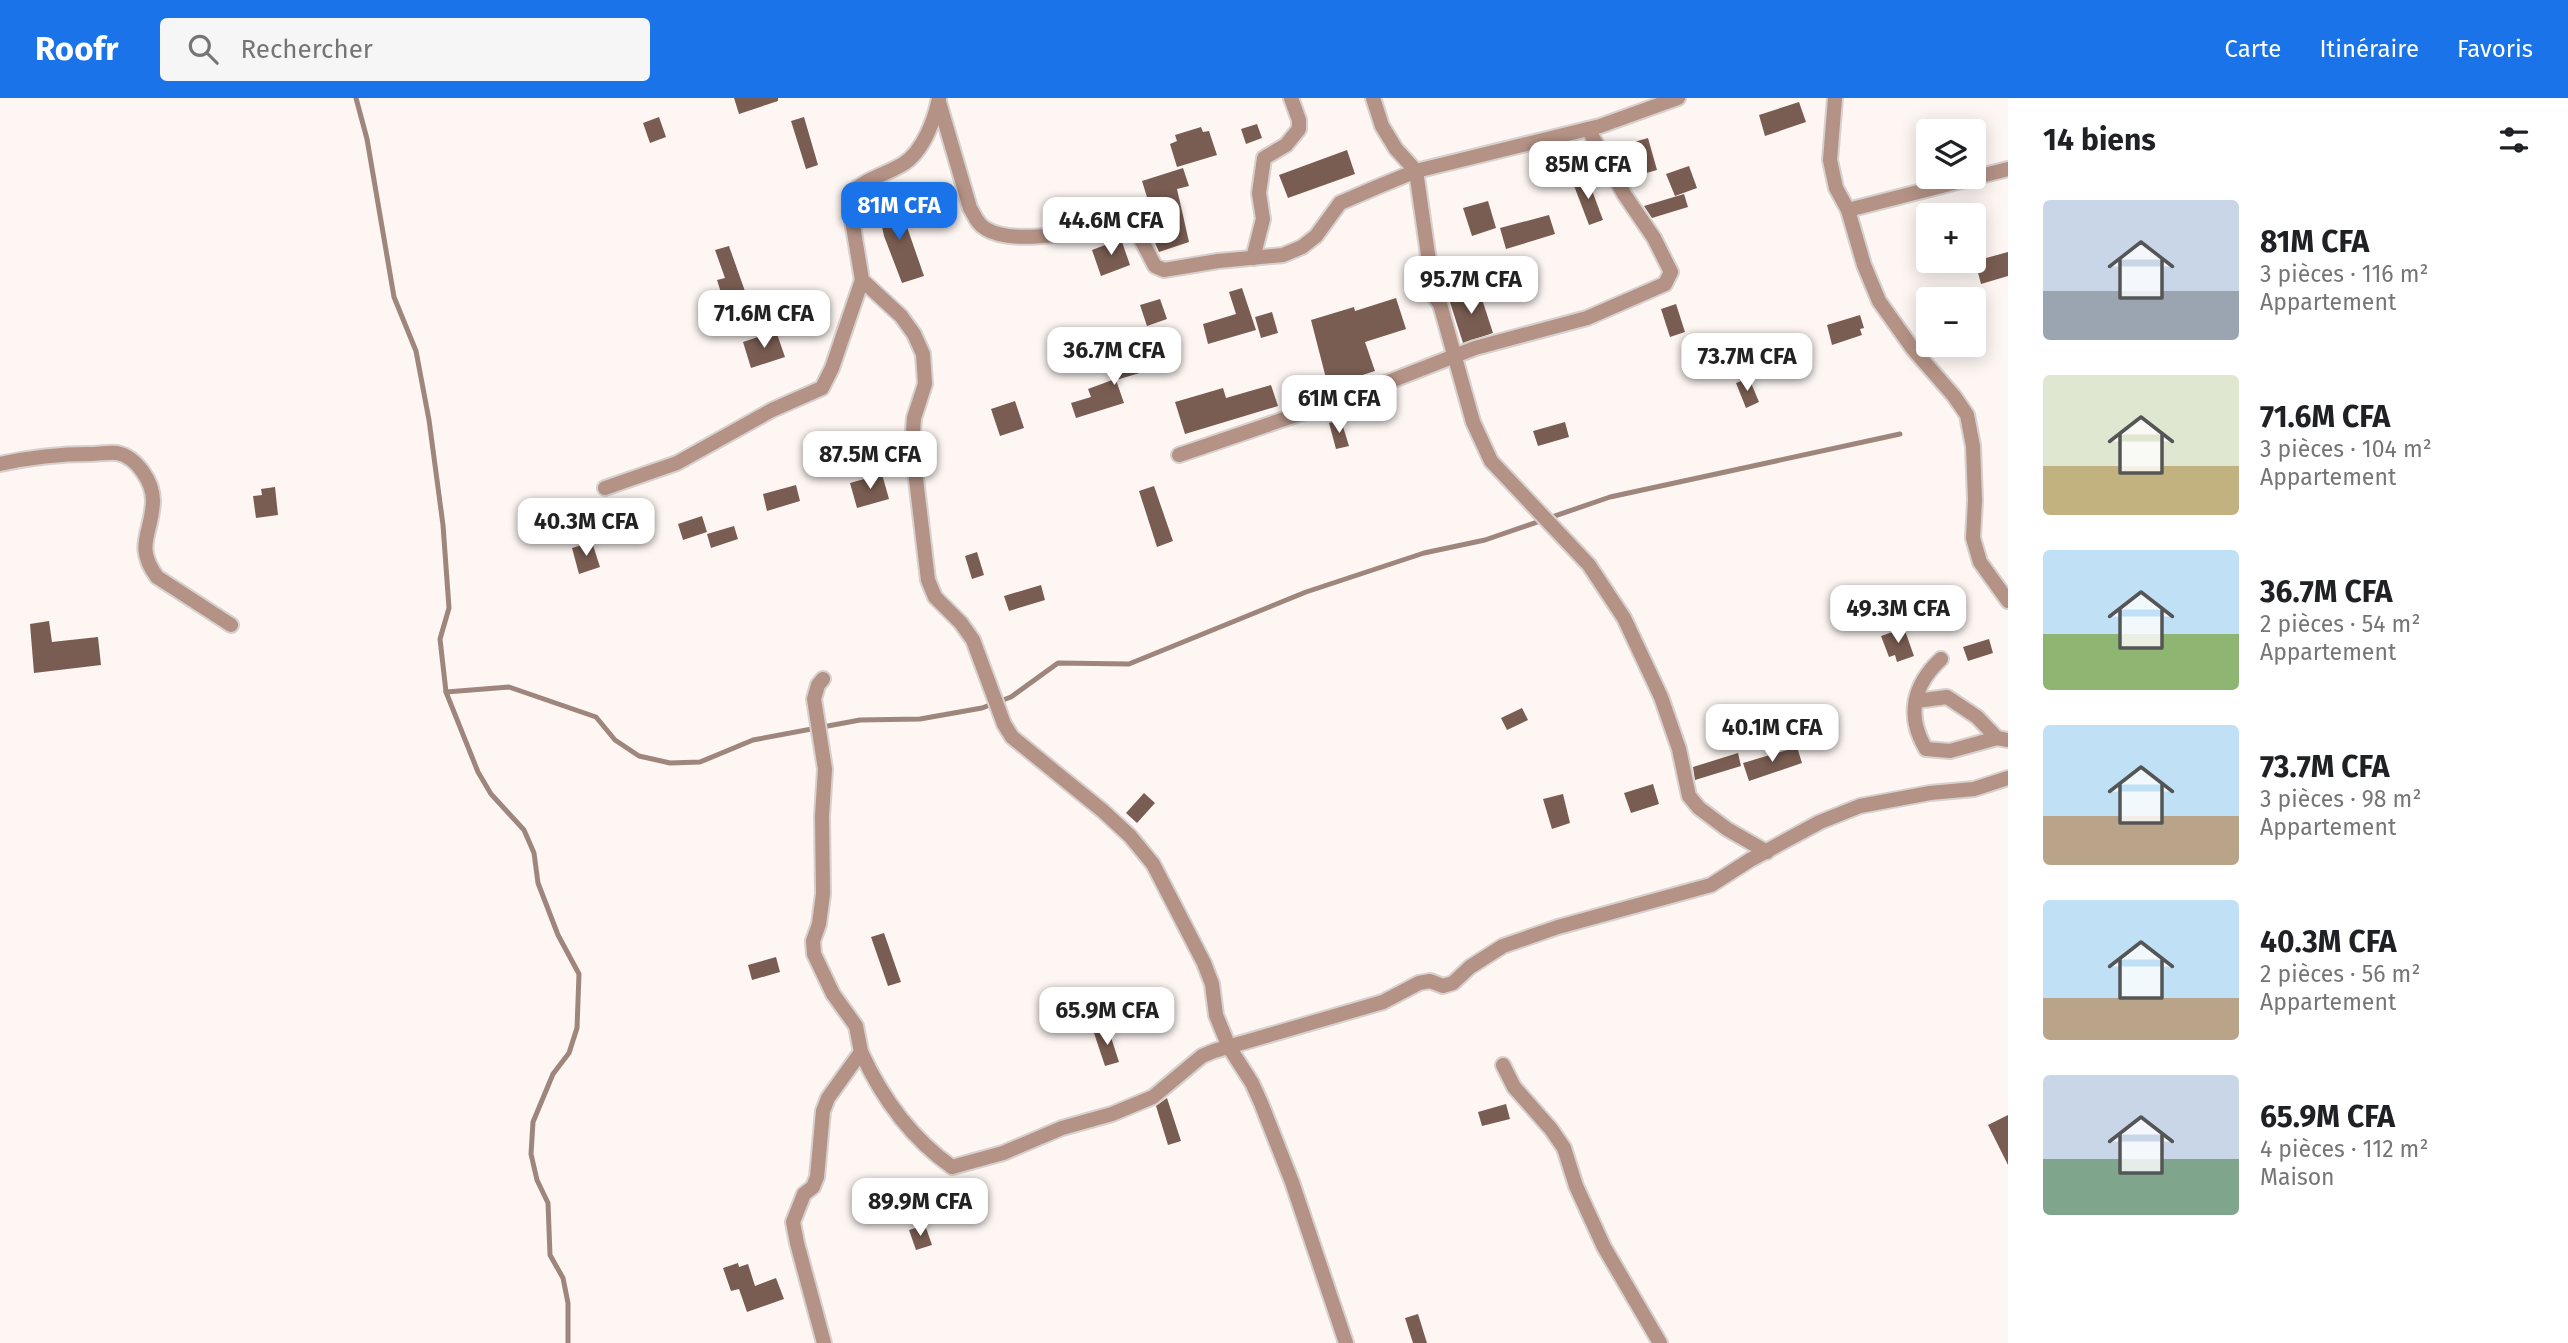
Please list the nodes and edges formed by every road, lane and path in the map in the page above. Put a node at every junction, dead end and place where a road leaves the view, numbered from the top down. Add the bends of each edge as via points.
1 (1291, 98) edge
2 (1373, 98) edge
3 (1678, 98) edge
4 (1835, 98) edge
5 (939, 99) edge
6 (1588, 129) junction
7 (2008, 169) edge
8 (1416, 171) junction
9 (1848, 210) junction
10 (1253, 258) junction
11 (862, 279) junction
12 (1453, 357) junction
13 (1179, 455) dead end
14 (0, 464) edge
15 (605, 488) dead end
16 (2008, 601) edge
17 (232, 625) dead end
18 (1941, 659) dead end
19 (823, 679) dead end
20 (1916, 701) junction
21 (2003, 739) edge
22 (2008, 778) edge
23 (1767, 852) junction
24 (1228, 1047) junction
25 (861, 1052) junction
26 (1503, 1065) dead end
27 (824, 1343) edge
28 (1346, 1343) edge
29 (1660, 1343) edge

1 - 10 street via 1299,129 1286,145 1264,159 1259,193 1263,219
2 - 8 street via 1382,126
3 - 6 street
4 - 9 street via 1830,160 1836,188
5 - 10 street via 971,208 978,224 988,231 1030,237 1130,223 1154,266 1164,270
5 - 11 street via 928,132 905,163 863,182 851,193
6 - 8 street
6 - 12 street via 1664,255 1670,279 1587,318
7 - 9 street
8 - 10 street via 1340,203 1316,236 1301,247 1283,256
8 - 12 street via 1429,273
9 - 16 street via 1879,301 1966,415 1973,446 1973,538 1980,562
11 - 15 street via 822,388 677,463
11 - 24 street via 901,316 923,354 925,384 914,418 912,445 931,589 973,640 1012,737 1103,811 1153,864 1204,963
12 - 13 street
12 - 23 street via 1473,422 1491,461 1589,565 1624,618 1661,697 1689,796 1727,829
14 - 17 street via 41,455 118,453 137,464 150,484 153,500 144,555 149,566 157,577
18 - 20 street via 1923,679
19 - 25 street via 814,699 825,769 823,894 814,954 856,1027
20 - 21 street via 1947,697
20 - 21 street via 1917,734 1926,749 1950,751
22 - 23 street via 1974,789 1860,806
23 - 24 street via 1711,885 1558,926 1503,946 1453,983 1419,983 1383,1002
24 - 25 street via 1202,1056 1153,1097 1003,1153 952,1167 902,1122
24 - 28 street via 1261,1103
25 - 27 street via 828,1098 820,1125 817,1177 793,1222
26 - 29 street via 1514,1087 1564,1149 1604,1247

